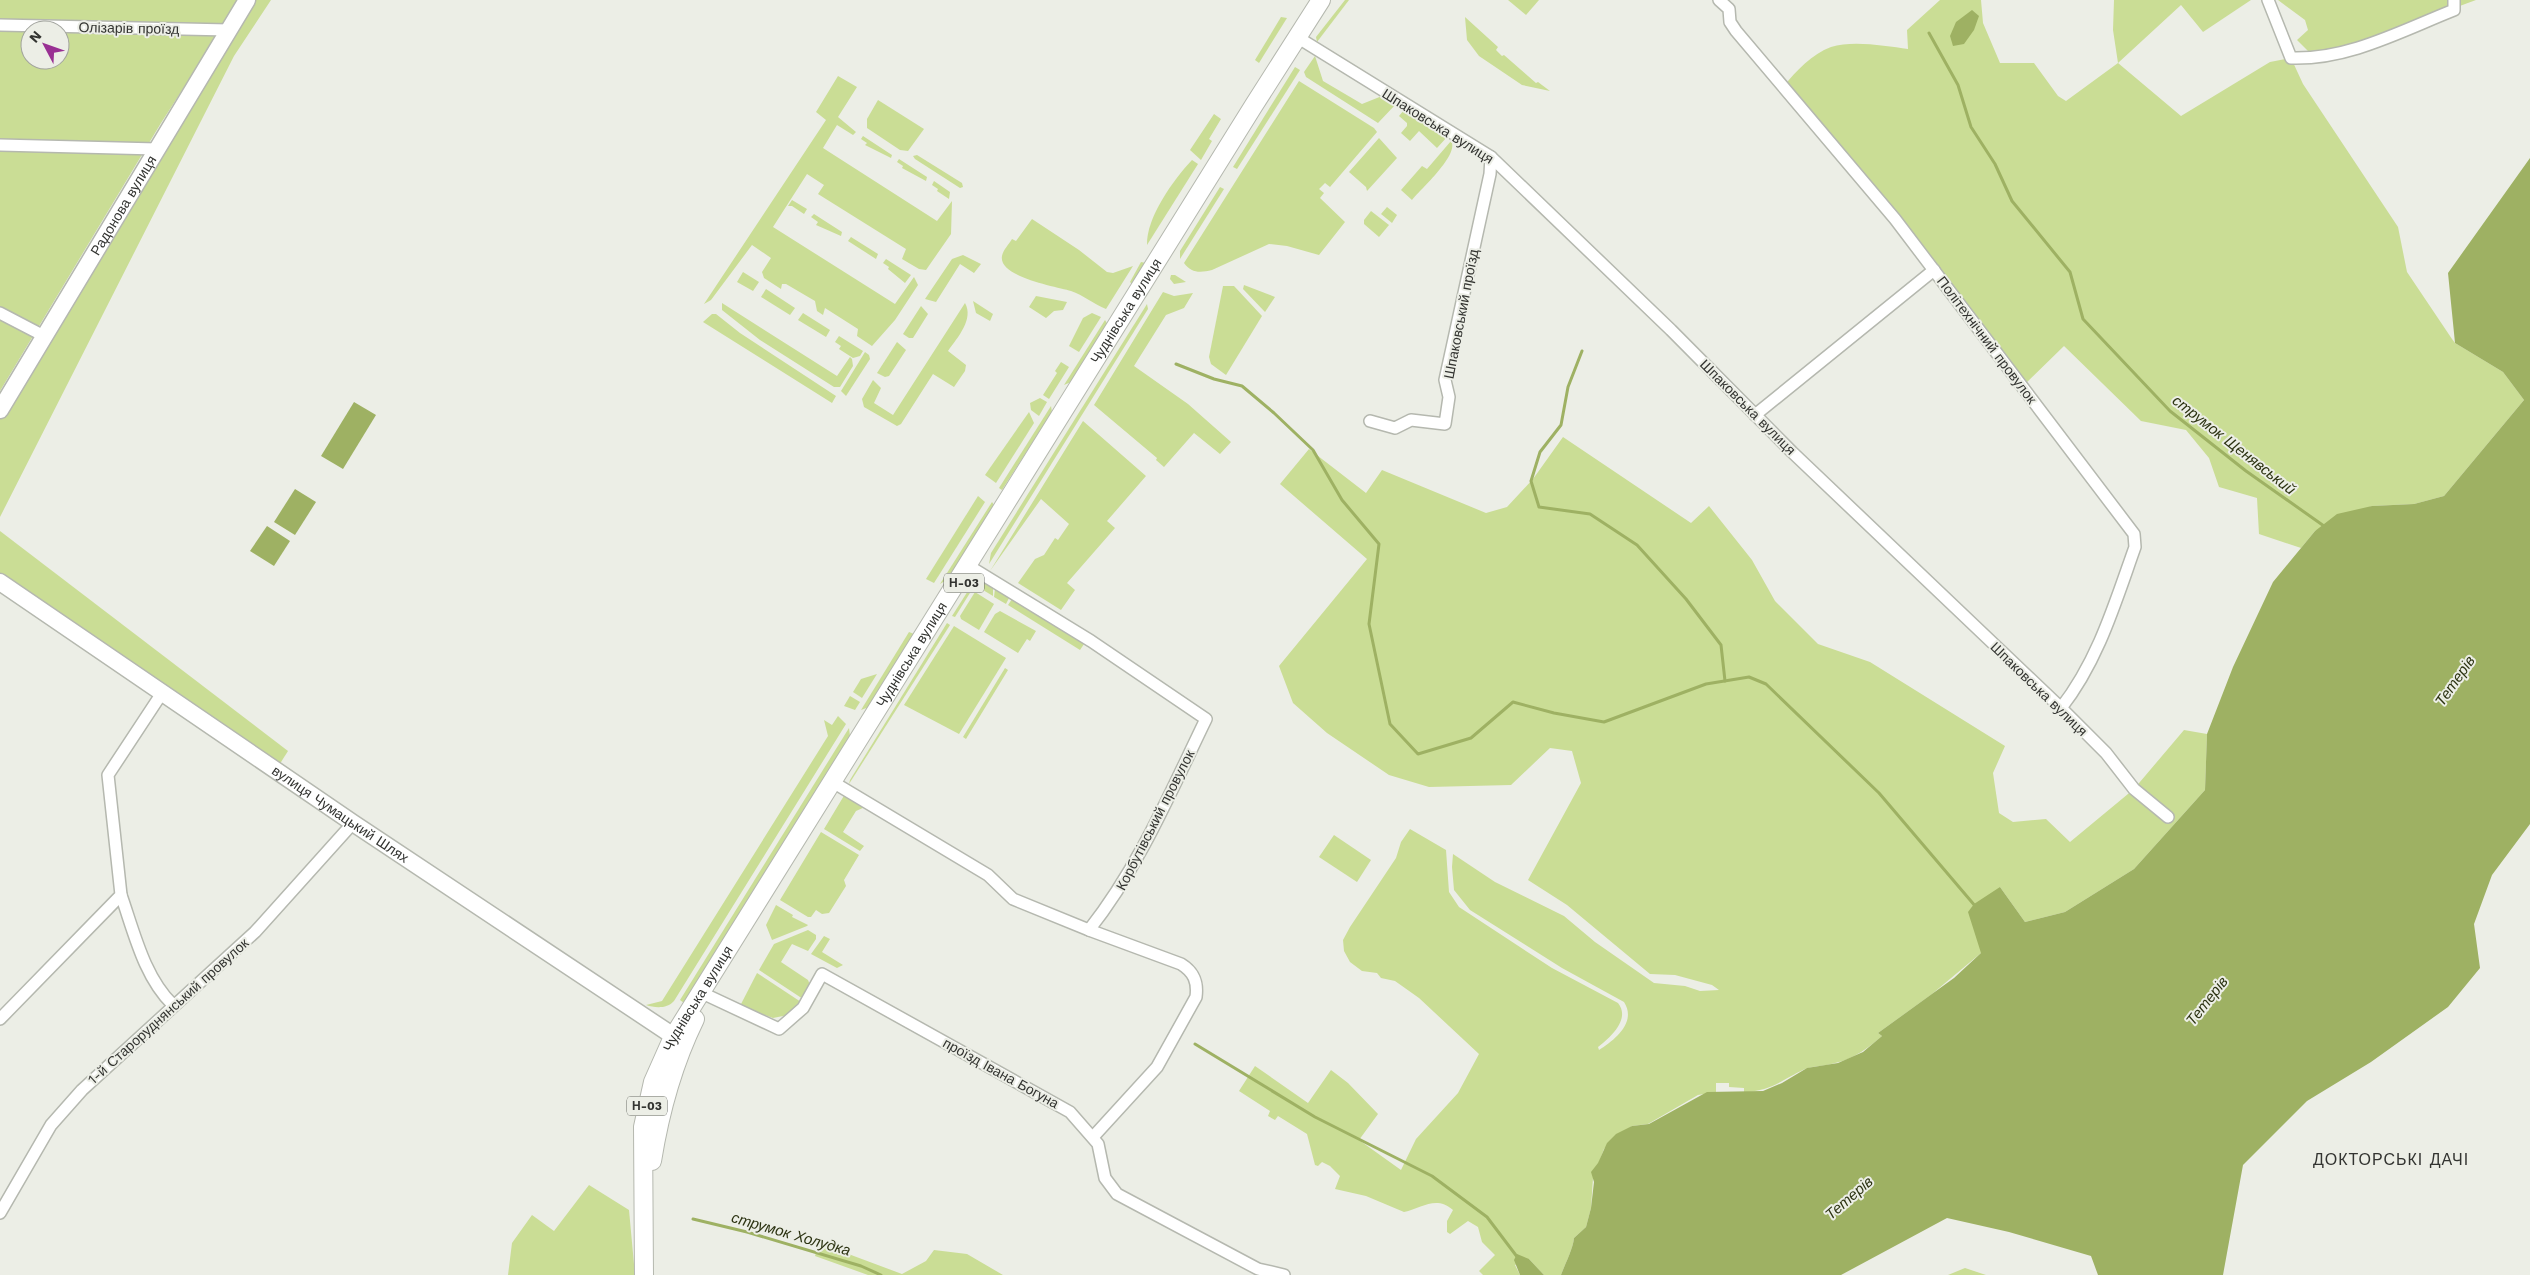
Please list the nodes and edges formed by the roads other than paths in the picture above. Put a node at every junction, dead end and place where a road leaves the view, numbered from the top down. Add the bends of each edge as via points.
1 (247, 0) edge
2 (1321, 0) edge
3 (1331, 0) edge
4 (1719, 0) edge
5 (2268, 0) edge
6 (2454, 5) edge
7 (0, 25) edge
8 (228, 30) junction
9 (1300, 39) junction
10 (0, 145) edge
11 (157, 149) junction
12 (1491, 157) junction
13 (1934, 270) junction
14 (0, 313) edge
15 (44, 336) junction
16 (0, 410) edge
17 (1755, 415) junction
18 (1370, 421) dead end
19 (970, 567) junction
20 (0, 582) edge
21 (162, 693) junction
22 (2061, 708) junction
23 (834, 783) junction
24 (2168, 817) dead end
25 (353, 823) junction
26 (121, 895) junction
27 (1089, 930) junction
28 (704, 995) junction
29 (173, 1005) junction
30 (0, 1019) edge
31 (679, 1040) junction
32 (1093, 1137) junction
33 (0, 1213) edge
34 (644, 1275) edge
35 (1284, 1275) edge

1 - 8 street, Радонова вулиця
2 - 9 main road, Чуднівська вулиця / Н-03
3 - 9 main road, Чуднівська вулиця / Н-03
4 - 13 street, Політехнічний провулок via 1729,9 1730,22 1736,31 1895,219
5 - 6 street via 2291,58 2316,59 2347,52
7 - 8 street, Олізарів проїзд
8 - 11 street, Радонова вулиця
9 - 12 street, Шпаковська вулиця
9 - 19 main road, Чуднівська вулиця / Н-03
10 - 11 street
11 - 15 street, Радонова вулиця
12 - 17 street, Шпаковська вулиця
12 - 18 street, Шпаковський проїзд via 1446,380 1445,424 1411,420 1395,428
13 - 17 street
13 - 22 street, Політехнічний провулок via 2134,534 2135,547 2107,626 2078,686
14 - 15 street
15 - 16 street, Радонова вулиця
17 - 22 street, Шпаковська вулиця
19 - 23 main road, Чуднівська вулиця / Н-03
19 - 27 street, Корбутівський провулок via 1091,641 1206,719 1149,836 1112,901
20 - 21 street, вулиця Чумацький Шлях
21 - 25 street, вулиця Чумацький Шлях
21 - 26 street via 108,775
22 - 24 street, Шпаковська вулиця via 2106,753 2134,789
23 - 27 street via 988,875 1014,899
23 - 28 main road, Чуднівська вулиця / Н-03
25 - 29 street, 1-й Староруднянський провулок via 255,932
25 - 31 street, вулиця Чумацький Шлях
26 - 29 street via 146,965 163,995
26 - 30 street
27 - 32 street via 1181,964 1196,980 1197,988 1196,997 1157,1067
28 - 31 main road, Чуднівська вулиця / Н-03
28 - 32 street, проїзд Івана Богуна via 779,1029 803,1008 822,974 1070,1112
29 - 33 street, 1-й Староруднянський провулок via 82,1090 51,1125
31 - 34 main road, Чуднівська вулиця / Н-03 via 658,1068 643,1127
32 - 35 street, проїзд Івана Богуна via 1102,1154 1105,1178 1118,1194 1258,1269

